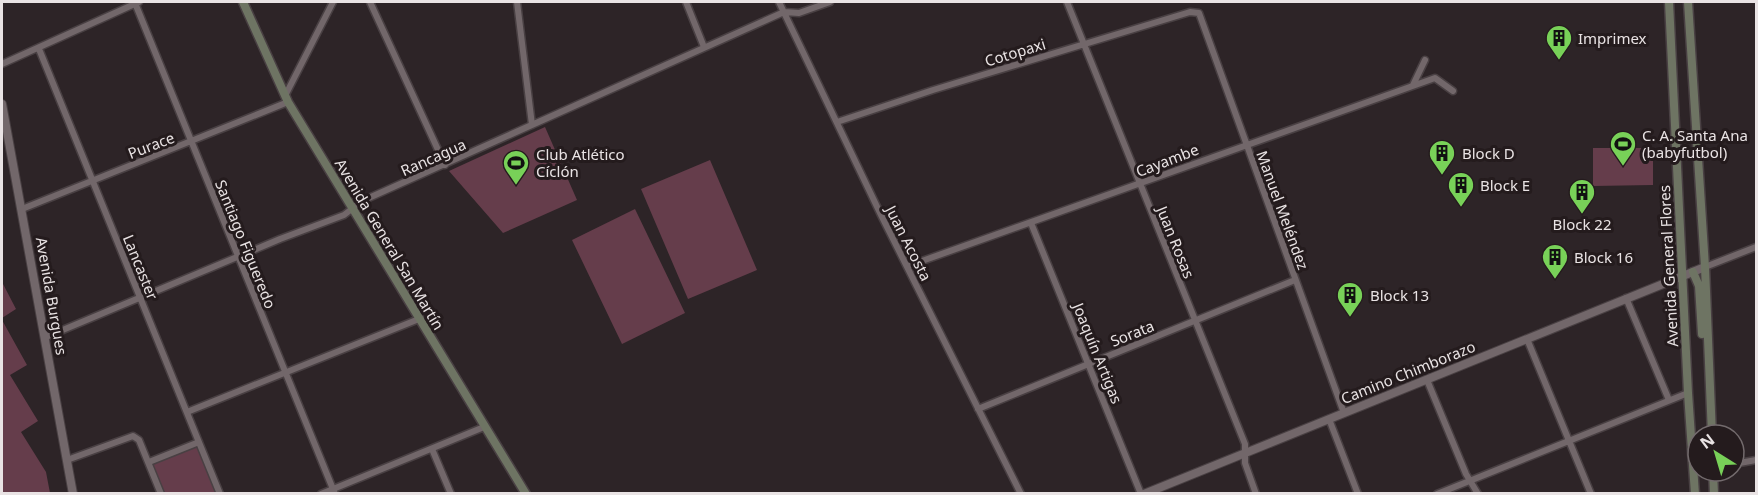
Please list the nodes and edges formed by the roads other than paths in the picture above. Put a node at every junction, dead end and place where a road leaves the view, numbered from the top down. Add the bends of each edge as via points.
1 (137, 2) edge
2 (243, 2) edge
3 (333, 2) edge
4 (370, 2) edge
5 (517, 2) edge
6 (686, 2) edge
7 (779, 2) edge
8 (830, 2) edge
9 (1067, 2) edge
10 (1669, 2) edge
11 (1688, 2) edge
12 (784, 12) junction
13 (1201, 15) joint
14 (1084, 43) junction
15 (704, 47) junction
16 (39, 49) junction
17 (1425, 60) dead end
18 (2, 64) edge
19 (1413, 86) junction
20 (1453, 91) dead end
21 (287, 99) junction
22 (2, 104) edge
23 (837, 122) junction
24 (532, 125) junction
25 (192, 142) junction
26 (1247, 144) junction
27 (445, 165) junction
28 (94, 180) junction
29 (1139, 183) junction
30 (22, 209) junction
31 (352, 209) junction
32 (1031, 223) junction
33 (1756, 247) edge
34 (238, 256) junction
35 (908, 266) junction
36 (1705, 267) junction
37 (1693, 272) junction
38 (1683, 275) junction
39 (1295, 280) junction
40 (141, 297) junction
41 (1626, 298) junction
42 (419, 319) junction
43 (1195, 320) junction
44 (46, 337) junction
45 (1527, 339) junction
46 (1089, 363) junction
47 (286, 373) junction
48 (1709, 375) junction
49 (1427, 380) junction
50 (1688, 393) junction
51 (1669, 400) junction
52 (978, 409) junction
53 (187, 412) junction
54 (1344, 413) junction
55 (1329, 419) junction
56 (1711, 423) edge
57 (484, 427) junction
58 (1569, 440) junction
59 (199, 442) junction
60 (432, 448) junction
61 (1245, 453) junction
62 (67, 460) junction
63 (149, 462) junction
64 (1470, 480) junction
65 (334, 491) edge
66 (73, 494) edge
67 (161, 494) edge
68 (220, 494) edge
69 (321, 494) edge
70 (451, 494) edge
71 (526, 494) edge
72 (1020, 494) edge
73 (1142, 494) edge
74 (1256, 494) edge
75 (1358, 494) edge
76 (1437, 494) edge
77 (1478, 494) edge
78 (1591, 494) edge
79 (1695, 494) edge

1 - 16 street
1 - 25 street, Santiago Figueredo
2 - 21 main road, Avenida General San Martín
3 - 21 street
4 - 27 street
5 - 24 street
6 - 15 street
7 - 12 street, Juan Acosta
8 - 12 street, Rancagua via 799,13
9 - 14 street, Juan Rosas
10 - 38 main road, Avenida General Flores
11 - 36 main road
12 - 15 street, Rancagua
12 - 23 street, Juan Acosta
13 - 14 street, Cotopaxi via 1190,12
13 - 26 street, Manuel Meléndez
14 - 23 street, Cotopaxi
14 - 29 street, Juan Rosas
15 - 24 street, Rancagua
16 - 18 street
16 - 28 street, Lancaster
17 - 19 street
19 - 20 street, Cayambe via 1435,78
19 - 26 street, Cayambe
21 - 25 street, Purace
21 - 31 main road, Avenida General San Martín
22 - 30 street, Avenida Burgues
23 - 35 street, Juan Acosta
24 - 27 street, Rancagua
25 - 28 street, Purace
25 - 34 street, Santiago Figueredo
26 - 29 street, Cayambe
26 - 39 street, Manuel Meléndez
27 - 31 street, Rancagua
28 - 30 street, Purace
28 - 40 street, Lancaster
29 - 32 street, Cayambe
29 - 43 street, Juan Rosas
30 - 44 street, Avenida Burgues
31 - 34 street, Rancagua
31 - 42 main road, Avenida General San Martín
32 - 35 street, Cayambe
32 - 46 street, Joaquín Artigas
33 - 36 street
34 - 40 street, Rancagua
34 - 47 street, Santiago Figueredo
35 - 52 street, Juan Acosta
36 - 37 street, Camino Chimborazo
36 - 48 main road
37 - 38 street, Camino Chimborazo
37 - 48 main road via 1699,286 1703,356
38 - 41 street, Camino Chimborazo
38 - 50 main road, Avenida General Flores
39 - 43 street, Sorata
39 - 54 street, Manuel Meléndez
40 - 44 street, Rancagua
40 - 53 street, Lancaster
41 - 45 street, Camino Chimborazo
41 - 51 street
42 - 47 street
42 - 57 main road, Avenida General San Martín
43 - 46 street, Sorata
43 - 61 street, Juan Rosas via 1245,444
44 - 62 street, Avenida Burgues
45 - 49 street, Camino Chimborazo
45 - 58 street
46 - 52 street, Sorata
46 - 73 street, Joaquín Artigas
47 - 53 street
47 - 65 street, Santiago Figueredo
48 - 56 main road
49 - 54 street, Camino Chimborazo
49 - 64 street
50 - 51 street
50 - 79 main road, Avenida General Flores
51 - 58 street
52 - 72 street, Juan Acosta
53 - 59 street, Lancaster
54 - 55 street, Camino Chimborazo
55 - 61 street, Camino Chimborazo
55 - 75 street
57 - 60 street
57 - 71 main road, Avenida General San Martín
58 - 64 street
58 - 78 street
59 - 63 street
59 - 68 street, Lancaster
60 - 65 street
60 - 70 street
61 - 73 street, Camino Chimborazo
61 - 74 street, Juan Rosas
62 - 63 street via 128,436 136,437
62 - 66 street, Avenida Burgues
63 - 67 street
64 - 76 street
64 - 77 street
65 - 69 street

